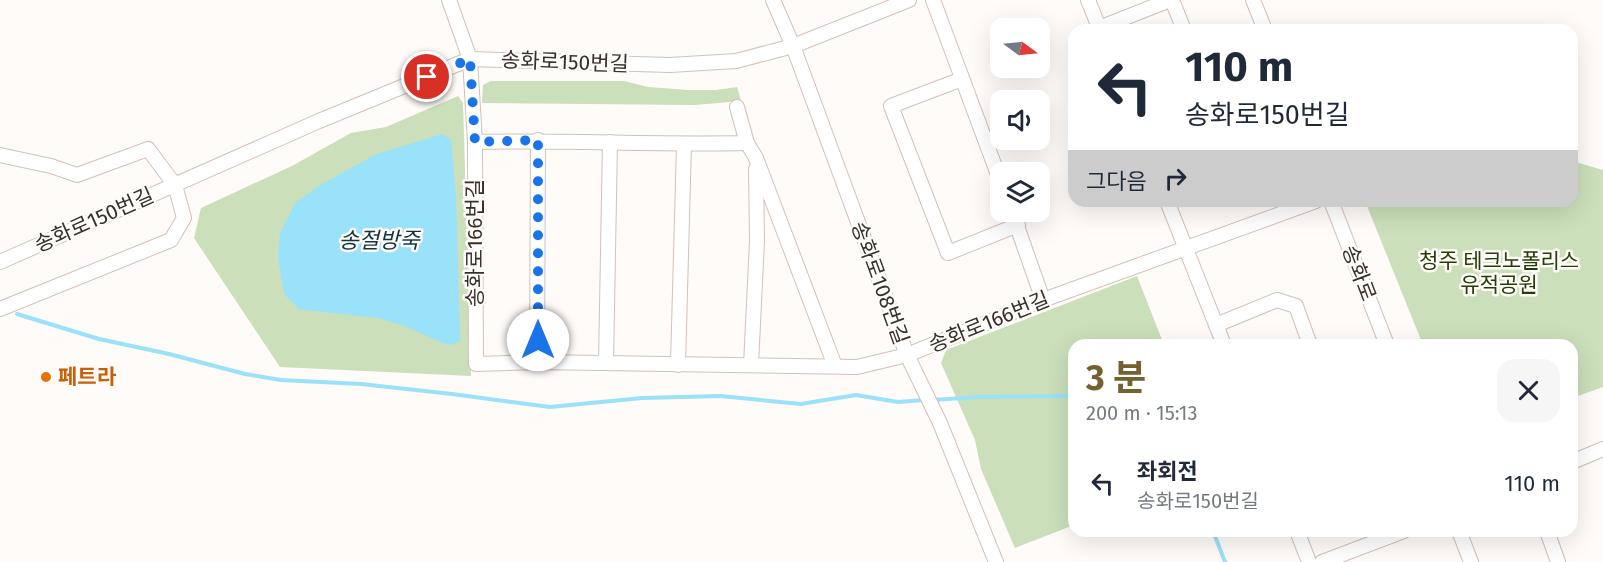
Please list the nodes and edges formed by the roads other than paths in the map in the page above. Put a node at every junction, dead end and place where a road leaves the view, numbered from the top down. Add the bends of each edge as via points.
1 (448, 0) edge
2 (773, 0) edge
3 (909, 0) edge
4 (933, 0) edge
5 (1088, 0) edge
6 (1171, 0) edge
7 (1253, 0) edge
8 (1097, 24) edge
9 (1111, 24) edge
10 (1181, 24) edge
11 (1263, 24) edge
12 (792, 46) junction
13 (470, 59) junction
14 (963, 79) junction
15 (737, 107) dead end
16 (538, 140) junction
17 (475, 142) junction
18 (610, 142) junction
19 (747, 142) junction
20 (684, 144) junction
21 (0, 155) edge
22 (756, 158) junction
23 (993, 162) edge
24 (175, 184) junction
25 (1169, 207) edge
26 (1299, 207) edge
27 (1333, 207) edge
28 (1017, 222) edge
29 (1018, 225) junction
30 (781, 227) junction
31 (757, 241) junction
32 (1185, 248) junction
33 (0, 262) edge
34 (1043, 300) junction
35 (0, 309) edge
36 (1216, 325) junction
37 (1222, 339) edge
38 (1308, 339) edge
39 (1385, 339) edge
40 (907, 356) junction
41 (537, 362) junction
42 (606, 363) junction
43 (678, 365) junction
44 (751, 365) junction
45 (835, 366) junction
46 (1603, 449) edge
47 (1578, 459) edge
48 (1299, 537) edge
49 (1388, 537) edge
50 (1461, 537) edge
51 (1549, 537) edge
52 (996, 562) edge
53 (1309, 562) edge
54 (1322, 562) edge
55 (1471, 562) edge
56 (1558, 562) edge

1 - 13 street, 송화로166번길
2 - 12 street, 송화로108번길
3 - 12 street, 송화로150번길
4 - 14 street
5 - 8 street
6 - 9 street
6 - 10 street
7 - 11 street
12 - 13 street, 송화로150번길 via 736,61 670,65
12 - 40 street, 송화로108번길
13 - 17 street, 송화로166번길
13 - 24 street, 송화로150번길
14 - 23 street
14 - 29 street via 891,106 948,253
15 - 19 street
16 - 17 street
16 - 18 street
16 - 41 street
17 - 41 street, 송화로166번길 via 476,364
18 - 20 street
18 - 42 street
19 - 20 street
19 - 22 street
20 - 43 street
21 - 24 street via 76,175 148,149
22 - 30 street
22 - 31 street
24 - 33 street, 송화로150번길
24 - 35 street via 184,218 171,240
25 - 32 street
26 - 32 street, 송화로166번길
27 - 39 street, 송화로
28 - 29 street
29 - 34 street
30 - 31 street via 772,223 765,226
30 - 45 street
31 - 44 street
32 - 34 street, 송화로166번길
32 - 36 street
34 - 40 street, 송화로166번길
36 - 37 street
36 - 38 street via 1277,300 1296,306
40 - 45 street, 송화로166번길 via 856,367
40 - 52 street, 송화로108번길 via 940,423
41 - 42 street, 송화로166번길
42 - 43 street, 송화로166번길
43 - 44 street, 송화로166번길
44 - 45 street, 송화로166번길
46 - 47 street
48 - 53 street
49 - 54 street
50 - 55 street
51 - 56 street

